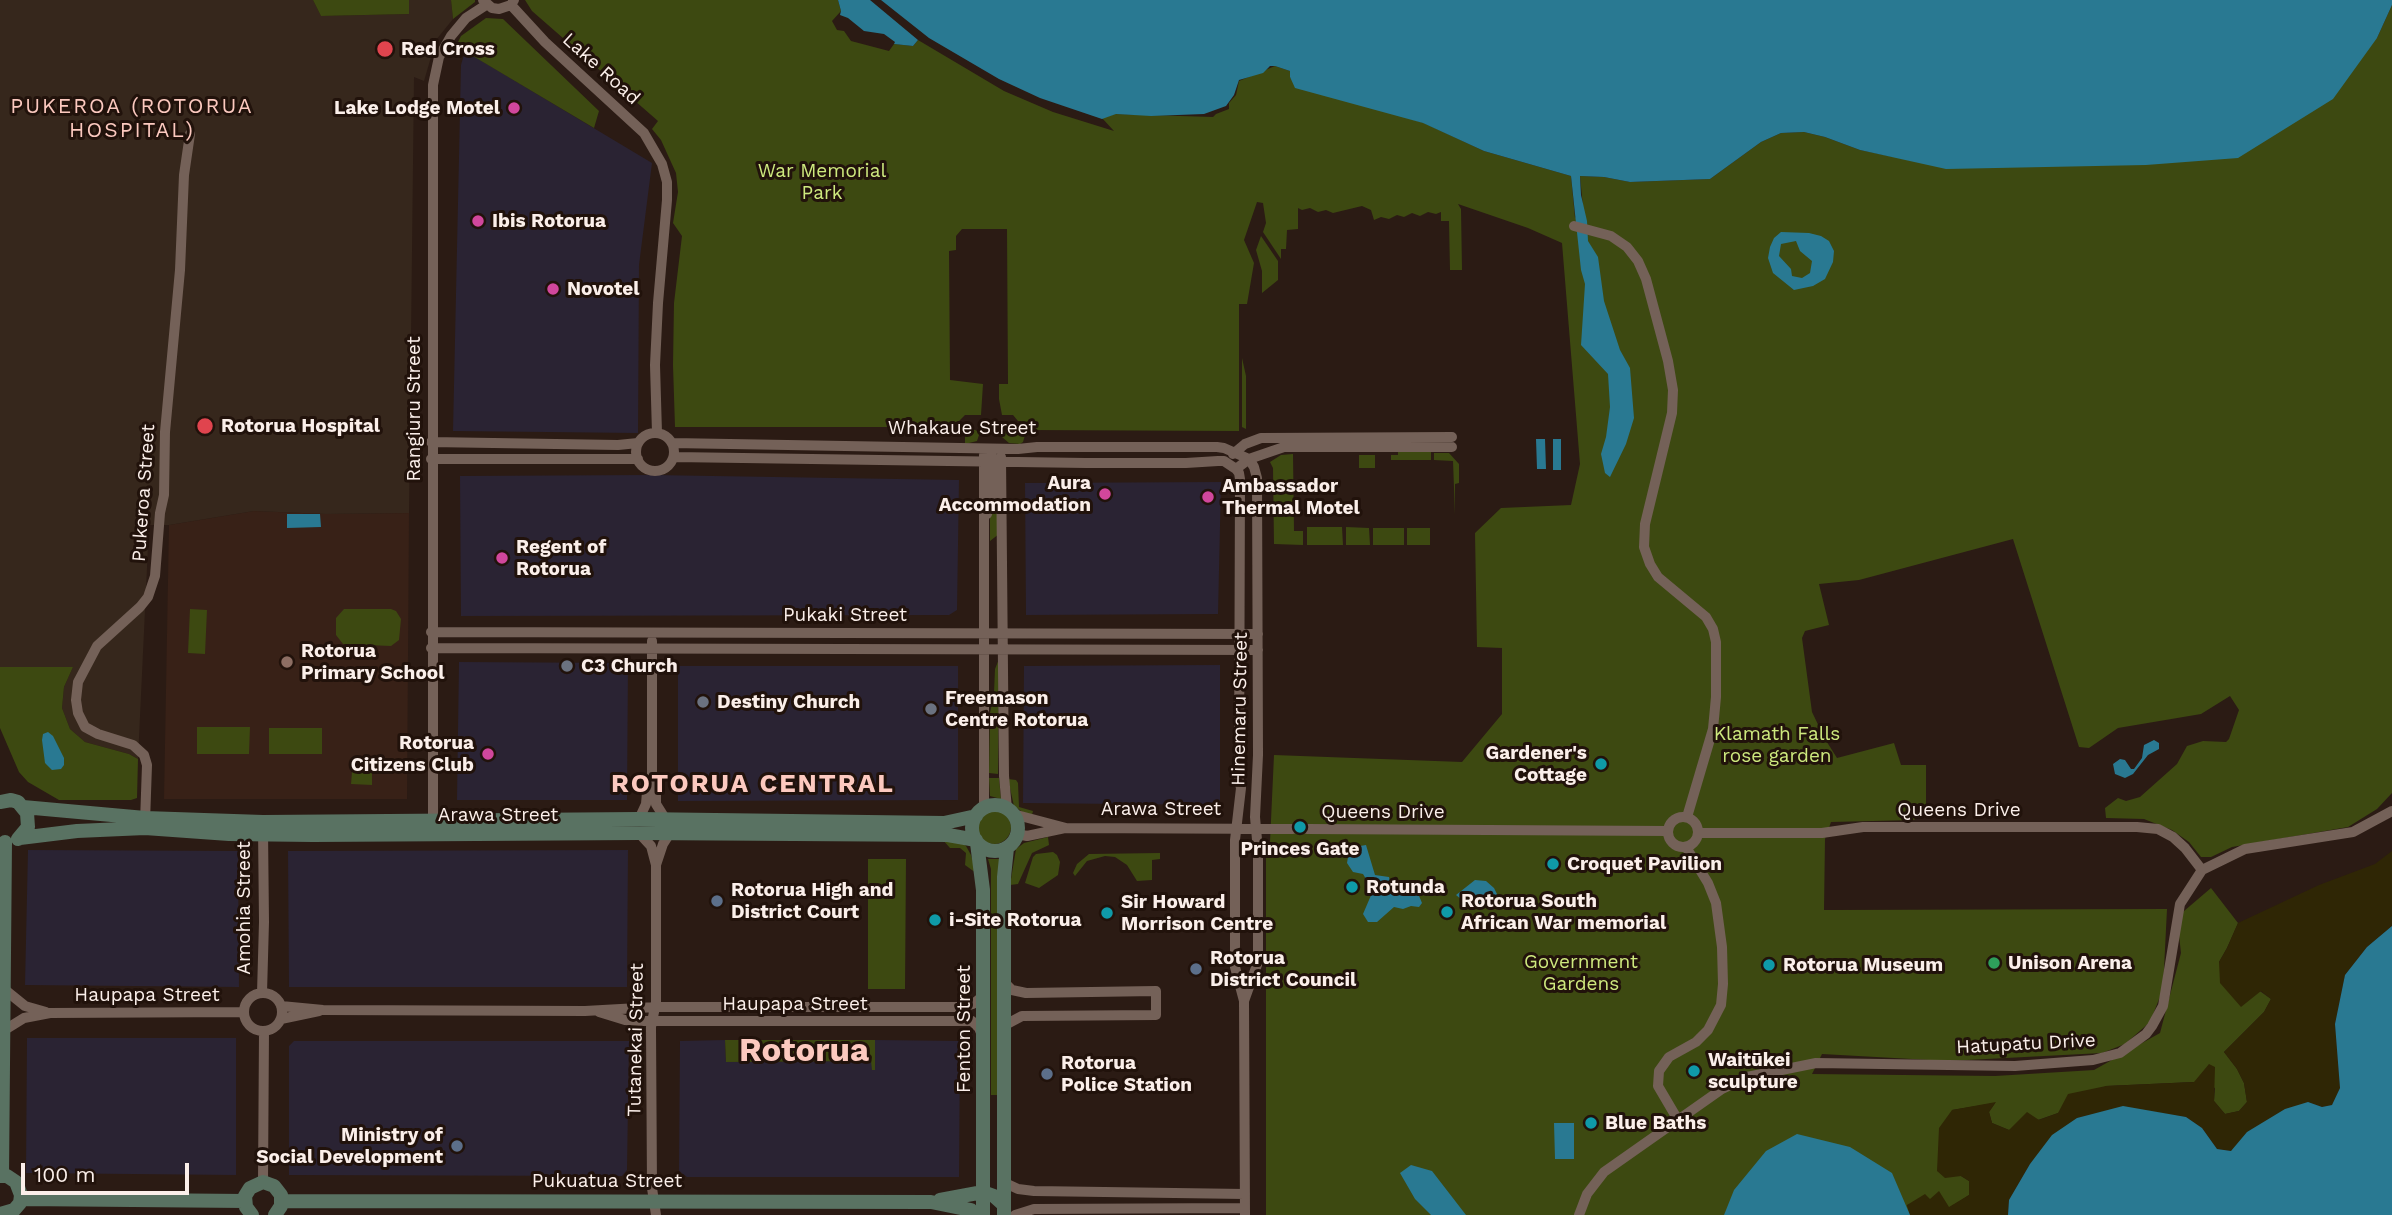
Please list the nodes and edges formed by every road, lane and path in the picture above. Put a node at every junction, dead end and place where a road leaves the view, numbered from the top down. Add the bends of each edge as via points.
1 (484, 2) edge
2 (513, 2) edge
3 (190, 134) dead end
4 (1574, 226) dead end
5 (657, 433) junction
6 (431, 442) junction
7 (638, 443) junction
8 (672, 443) junction
9 (992, 448) junction
10 (1235, 452) junction
11 (674, 457) junction
12 (432, 459) junction
13 (638, 459) junction
14 (1248, 459) junction
15 (992, 461) junction
16 (1224, 461) junction
17 (1236, 469) junction
18 (431, 632) junction
19 (985, 633) junction
20 (652, 634) junction
21 (1003, 634) junction
22 (1240, 634) junction
23 (1258, 634) junction
24 (652, 647) junction
25 (431, 648) junction
26 (985, 650) junction
27 (1003, 650) junction
28 (1240, 650) junction
29 (1258, 650) junction
30 (652, 777) junction
31 (1, 798) edge
32 (23, 807) junction
33 (2392, 811) edge
34 (980, 812) junction
35 (1010, 812) junction
36 (1687, 817) junction
37 (145, 823) junction
38 (639, 826) junction
39 (668, 826) junction
40 (433, 827) junction
41 (263, 828) junction
42 (1066, 828) junction
43 (1237, 828) junction
44 (1255, 828) junction
45 (1293, 829) dead end
46 (1307, 829) dead end
47 (1668, 831) junction
48 (1699, 833) junction
49 (1017, 834) junction
50 (20, 838) junction
51 (2, 841) edge
52 (977, 842) junction
53 (1686, 847) junction
54 (1007, 848) junction
55 (656, 866) junction
56 (2202, 870) junction
57 (1004, 983) junction
58 (4, 989) junction
59 (262, 993) junction
60 (984, 995) junction
61 (1244, 1001) junction
62 (281, 1006) junction
63 (656, 1007) junction
64 (323, 1010) junction
65 (596, 1011) junction
66 (244, 1012) junction
67 (50, 1013) junction
68 (281, 1018) junction
69 (652, 1021) junction
70 (1005, 1025) junction
71 (3, 1031) junction
72 (264, 1031) junction
73 (984, 1040) junction
74 (1678, 1120) junction
75 (1, 1176) edge
76 (263, 1182) junction
77 (1003, 1182) junction
78 (1245, 1194) junction
79 (21, 1199) junction
80 (245, 1201) junction
81 (282, 1201) junction
82 (931, 1202) junction
83 (654, 1208) edge
84 (990, 1208) edge
85 (1245, 1211) edge
86 (1, 1214) edge
87 (252, 1215) edge
88 (275, 1215) edge
89 (1579, 1215) edge

1 - 2 street via 499,9
1 - 6 street, Rangiuru Street via 451,36 439,57 433,85
2 - 5 street, Lake Road via 545,42 644,132 662,164 667,200 655,365
3 - 37 street, Pukeroa Street via 155,576 140,607 97,646 76,691 85,727 133,745 144,755
4 - 36 street via 1611,236 1638,261 1671,377 1672,413 1645,524 1644,547 1658,577 1706,617 1716,642 1713,729
5 - 7 street
5 - 8 street
6 - 7 street
6 - 12 street, Rangiuru Street
7 - 13 street
8 - 9 street, Whakaue Street
8 - 11 street
9 - 10 street, Whakaue Street via 1185,446
9 - 15 street
9 - 15 street
10 - 14 street, Whakaue Street
10 - 14 street via 1261,438 1452,442 1284,447
10 - 16 street
11 - 13 street via 666,467 653,470
11 - 15 street, Whakaue Street
12 - 13 street
12 - 18 street, Rangiuru Street
14 - 17 street
14 - 23 street, Hinemaru Street via 1257,478
15 - 16 street, Whakaue Street
15 - 19 street via 984,524
15 - 21 street
16 - 17 street
17 - 22 street, Hinemaru Street via 1240,480
18 - 20 street, Pukaki Street
18 - 25 street, Rangiuru Street
19 - 20 street, Pukaki Street
19 - 21 street, Pukaki Street
19 - 26 street
20 - 24 street
21 - 22 street, Pukaki Street
21 - 27 street
22 - 23 street, Pukaki Street
22 - 28 street, Hinemaru Street
23 - 29 street, Hinemaru Street
24 - 25 street, Pukaki Street
24 - 26 street, Pukaki Street
24 - 30 street
25 - 40 street, Rangiuru Street
26 - 27 street, Pukaki Street
26 - 34 street
27 - 28 street, Pukaki Street
27 - 35 street via 1004,776
28 - 29 street, Pukaki Street
28 - 43 street, Hinemaru Street
29 - 44 street, Hinemaru Street
30 - 38 street
30 - 39 street via 656,804
31 - 32 main road, Arawa Street
32 - 37 main road, Arawa Street
32 - 50 main road via 29,820
33 - 56 street via 2353,832 2245,849
34 - 35 main road via 1000,806
34 - 39 main road, Arawa Street via 944,823
34 - 52 main road via 973,824
35 - 42 street, Arawa Street
35 - 49 main road
36 - 47 street via 1675,820
36 - 48 street
37 - 41 main road, Arawa Street
37 - 50 main road, Arawa Street
38 - 39 main road, Arawa Street
38 - 40 main road, Arawa Street
38 - 55 street, Tutanekai Street
39 - 52 main road, Arawa Street via 948,835
39 - 55 street, Tutanekai Street
40 - 41 main road, Arawa Street
41 - 59 street, Amohia Street
42 - 43 street, Arawa Street
42 - 49 street, Arawa Street
43 - 44 street, Arawa Street
43 - 61 street, Hinemaru Street via 1235,967
44 - 45 street
44 - 61 street, Hinemaru Street via 1258,962
46 - 47 street, Queens Drive
47 - 53 street via 1673,843
48 - 53 street
48 - 56 street, Queens Drive via 1822,834 1863,827 2137,827 2158,829 2173,837
49 - 54 main road
50 - 51 main road, Arawa Street
51 - 58 main road
52 - 54 main road via 988,850
52 - 60 main road, Fenton Street via 983,876
53 - 74 street via 1716,903 1723,984 1721,1004 1708,1030 1669,1057 1659,1071 1658,1086
54 - 57 main road
55 - 63 street, Tutanekai Street
56 - 74 street, Hatupatu Drive via 2180,905 2163,1006 2146,1034 2120,1053 2093,1060 2015,1066 1806,1064 1739,1080
57 - 70 main road
57 - 70 street via 1026,993 1156,991 1156,1015 1022,1016
58 - 67 street, Haupapa Street via 25,1006
58 - 71 main road
59 - 62 street, Amohia Street via 274,996
59 - 66 street, Amohia Street via 247,1001
60 - 63 street, Haupapa Street via 962,1007
60 - 73 main road, Fenton Street
61 - 78 street, Hinemaru Street
62 - 64 street, Haupapa Street
62 - 68 street
63 - 65 street, Haupapa Street
63 - 69 street, Tutanekai Street
64 - 65 street, Haupapa Street
64 - 68 street, Haupapa Street
65 - 69 street, Haupapa Street via 625,1020
66 - 67 street, Haupapa Street
66 - 72 street via 250,1026
67 - 71 street, Haupapa Street via 24,1018
68 - 72 street
69 - 73 street, Haupapa Street via 972,1021
69 - 83 street, Tutanekai Street
70 - 77 main road
71 - 75 main road
72 - 76 street
73 - 84 main road, Fenton Street
74 - 89 street, Hatupatu Drive via 1604,1172 1587,1194
75 - 79 main road via 16,1182
76 - 80 main road via 250,1188
76 - 81 main road via 274,1186
77 - 78 street via 1034,1191
77 - 84 main road
78 - 85 street, Hinemaru Street
79 - 80 main road
79 - 86 main road via 14,1210
80 - 87 main road
81 - 83 main road, Pukuatua Street
81 - 88 main road
82 - 83 main road, Pukuatua Street
82 - 84 main road, Pukuatua Street
82 - 84 main road, Pukuatua Street
84 - 85 street, Pukuatua Street

